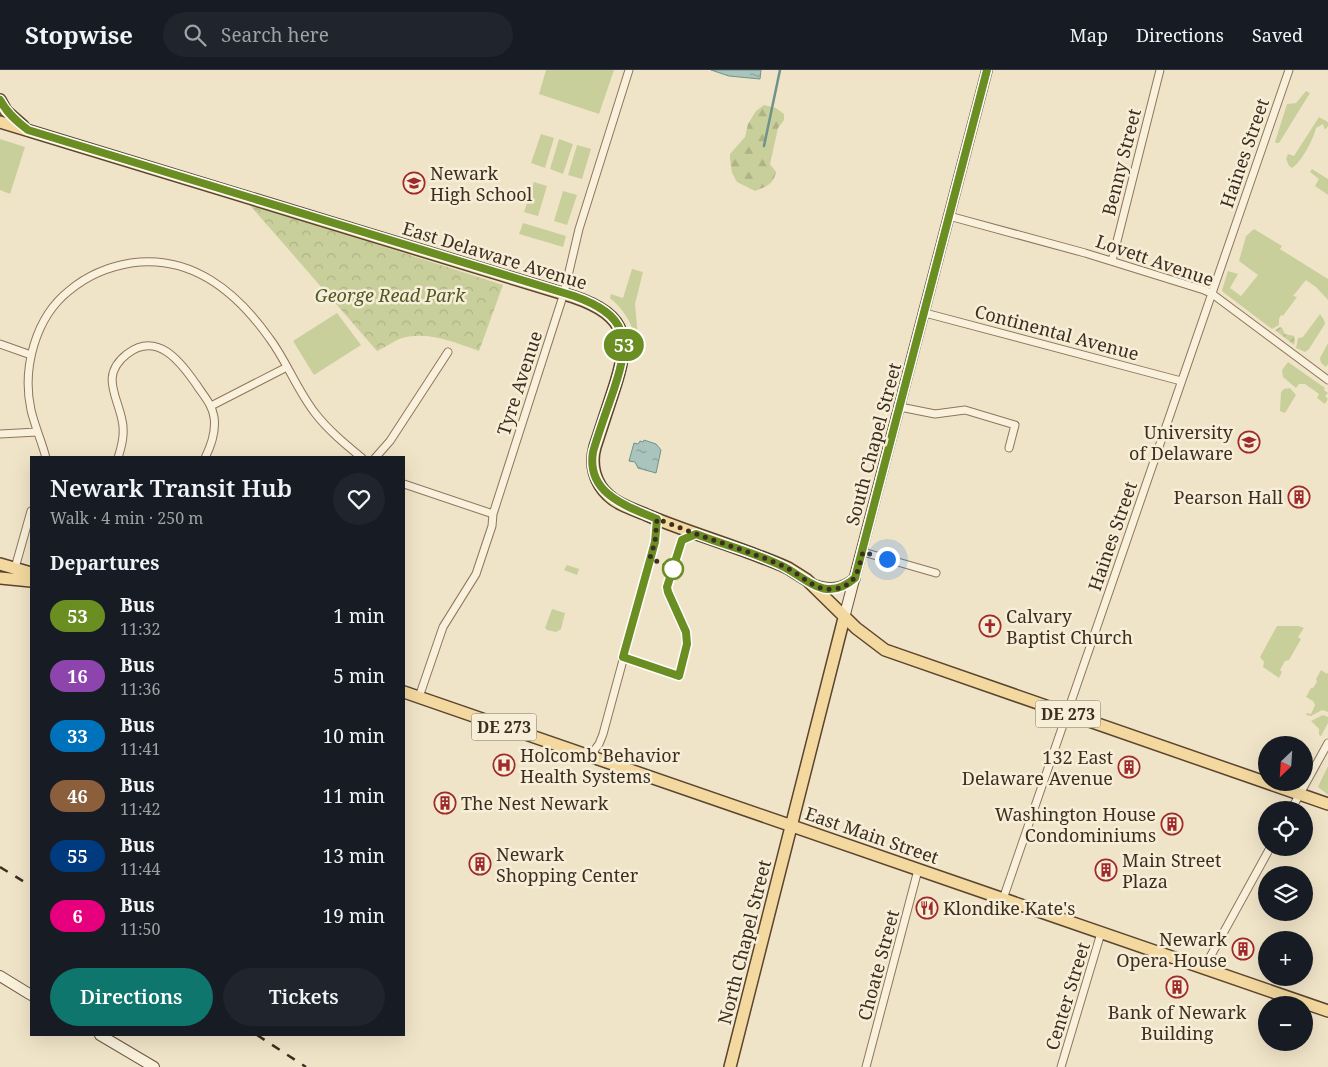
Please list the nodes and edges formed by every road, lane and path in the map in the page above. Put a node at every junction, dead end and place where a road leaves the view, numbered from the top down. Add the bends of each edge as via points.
1 (629, 70) edge
2 (987, 70) edge
3 (1160, 70) edge
4 (1289, 70) edge
5 (0, 100) edge
6 (0, 122) edge
7 (28, 130) junction
8 (949, 216) junction
9 (1112, 261) junction
10 (1211, 293) junction
11 (564, 294) junction
12 (925, 313) junction
13 (0, 344) edge
14 (448, 352) dead end
15 (31, 355) junction
16 (287, 367) junction
17 (1328, 380) edge
18 (1181, 381) junction
19 (212, 406) junction
20 (900, 406) junction
21 (37, 432) junction
22 (0, 434) edge
23 (1009, 448) dead end
24 (45, 456) edge
25 (119, 456) edge
26 (206, 456) edge
27 (360, 456) edge
28 (378, 456) edge
29 (405, 484) edge
30 (493, 514) junction
31 (30, 516) edge
32 (657, 519) junction
33 (863, 552) junction
34 (0, 564) edge
35 (15, 568) junction
36 (30, 573) edge
37 (936, 573) dead end
38 (0, 578) edge
39 (855, 578) junction
40 (30, 581) edge
41 (811, 584) junction
42 (844, 618) junction
43 (405, 692) edge
44 (419, 697) junction
45 (1066, 713) junction
46 (1328, 743) edge
47 (590, 756) junction
48 (1299, 794) junction
49 (1296, 801) edge
50 (1328, 804) edge
51 (792, 826) junction
52 (1266, 856) edge
53 (918, 870) junction
54 (1003, 899) junction
55 (1101, 933) junction
56 (1204, 968) junction
57 (0, 976) edge
58 (30, 994) edge
59 (1328, 1011) edge
60 (102, 1036) edge
61 (154, 1067) edge
62 (730, 1067) edge
63 (866, 1067) edge
64 (1061, 1067) edge

1 - 11 street, Tyre Avenue via 579,229
2 - 8 street, South Chapel Street
3 - 9 street, Benny Street
4 - 10 street, Haines Street
5 - 7 main road via 6,111
6 - 7 main road, East Delaware Avenue / DE 273
7 - 11 main road, East Delaware Avenue / DE 273
8 - 9 street, Lovett Avenue
8 - 12 street, South Chapel Street
9 - 10 street, Lovett Avenue
10 - 17 street, Lovett Avenue
10 - 18 street, Haines Street
11 - 30 street, Tyre Avenue
11 - 32 main road, East Delaware Avenue / DE 273 via 605,311 617,325 624,345 621,368 593,455 598,482 617,502
12 - 18 street, Continental Avenue
12 - 20 street, South Chapel Street
13 - 15 street
14 - 28 street
15 - 16 street via 50,313 64,294 84,279 111,267 159,261 194,271 224,289 270,339
15 - 21 street via 28,393
16 - 19 street
16 - 27 street via 314,412
18 - 45 street, Haines Street
19 - 25 street via 178,359 153,346 134,349 113,370 112,380 123,429
19 - 26 street via 213,432
20 - 23 street via 935,414 965,410 1015,425
20 - 33 street, South Chapel Street
21 - 22 street
21 - 24 street
29 - 30 street
30 - 44 street, Tyre Avenue via 476,574 443,627
31 - 35 street
32 - 41 main road, East Delaware Avenue / DE 273 via 777,563
32 - 47 street via 655,542 603,734
33 - 37 street
33 - 39 street, South Chapel Street
34 - 35 main road
35 - 36 main road
38 - 40 main road
39 - 41 street via 837,589
39 - 42 street, South Chapel Street
41 - 42 main road, East Delaware Avenue / DE 273
42 - 45 main road, East Delaware Avenue / DE 273 via 886,650
42 - 51 main road, South Chapel Street
43 - 44 main road, East Main Street / DE 273
44 - 47 main road, East Main Street / DE 273
45 - 48 main road, East Delaware Avenue / DE 273
45 - 54 street, Haines Street
46 - 48 street
47 - 51 main road, East Main Street / DE 273
48 - 49 street
48 - 50 main road, East Delaware Avenue / DE 273
51 - 53 main road, East Main Street / DE 273
51 - 62 main road, North Chapel Street
52 - 56 street
53 - 54 main road, East Main Street / DE 273
53 - 63 street, Choate Street
54 - 55 main road, East Main Street / DE 273
55 - 56 main road, East Main Street / DE 273
55 - 64 street, Center Street
56 - 59 main road, East Main Street / DE 273
57 - 58 street
60 - 61 street

